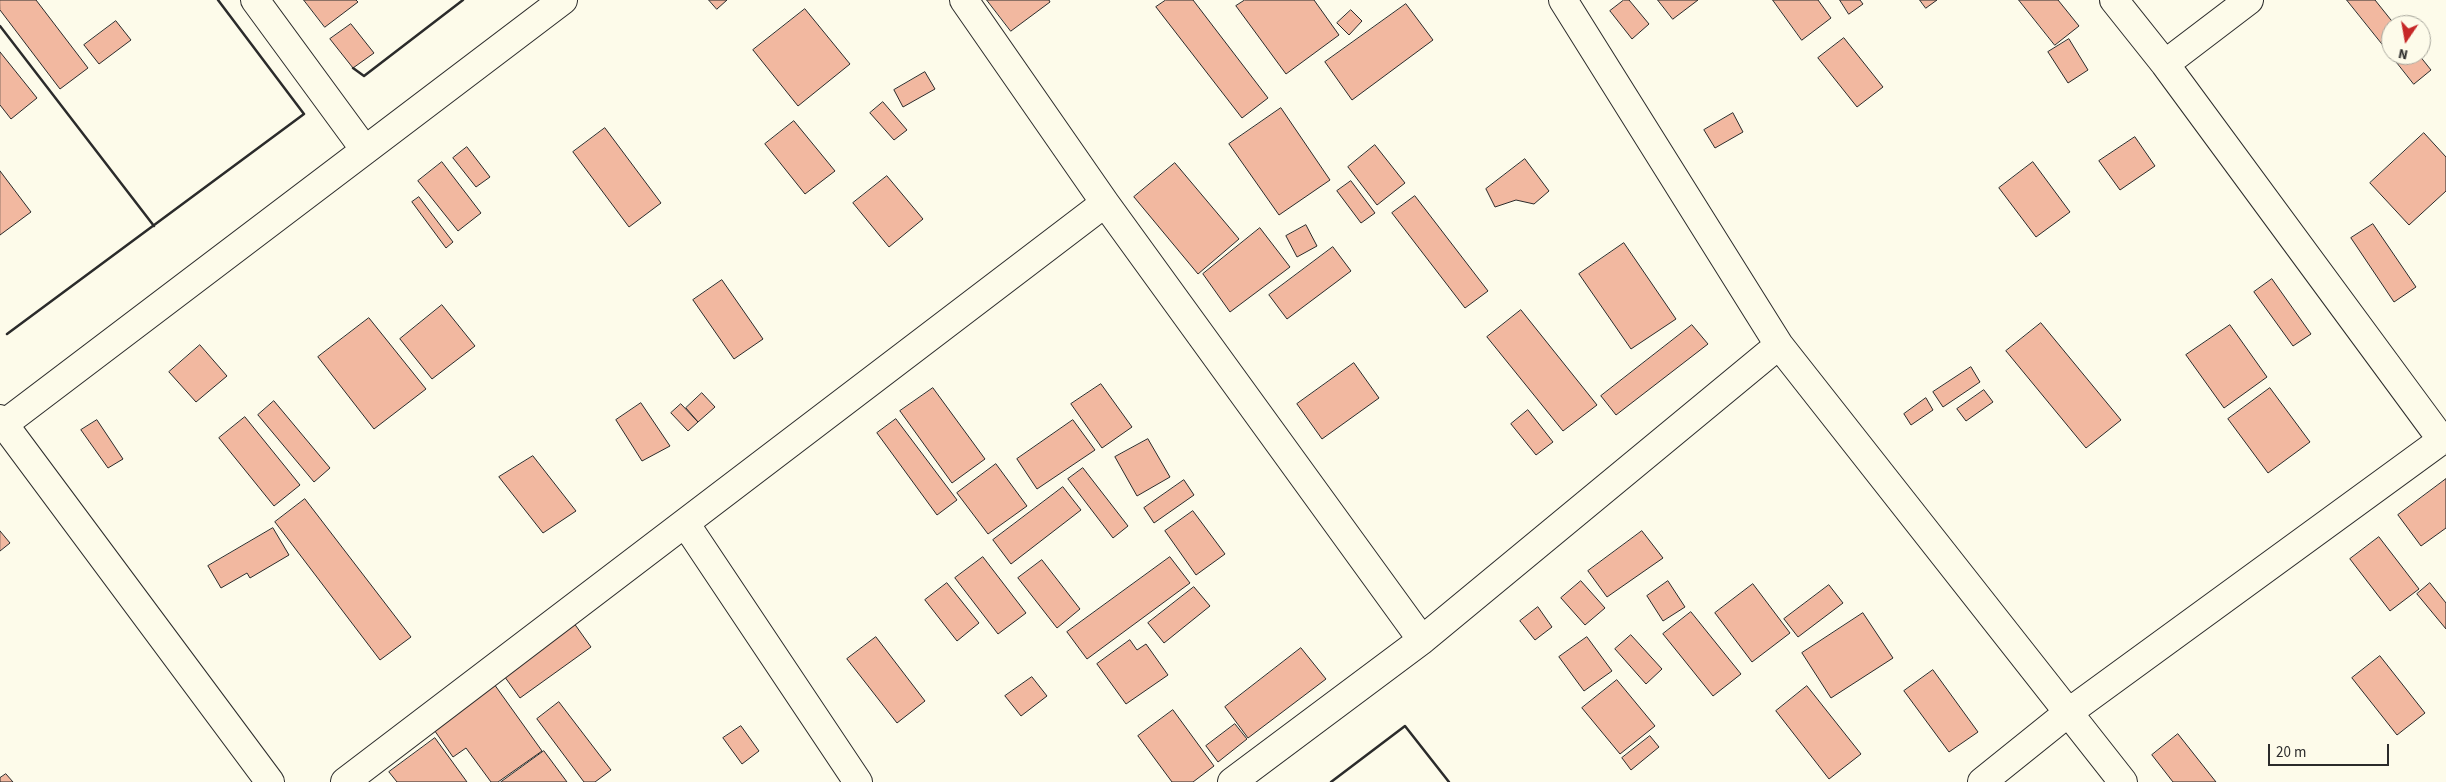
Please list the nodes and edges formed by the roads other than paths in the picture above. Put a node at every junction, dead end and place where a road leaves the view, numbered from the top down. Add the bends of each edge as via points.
1 (255, 0) edge
2 (563, 0) edge
3 (964, 0) edge
4 (1563, 0) edge
5 (2114, 0) edge
6 (2249, 0) edge
7 (2165, 64) junction
8 (365, 150) junction
9 (1105, 203) junction
10 (1780, 345) junction
11 (1, 424) edge
12 (2444, 438) edge
13 (685, 523) junction
14 (1422, 640) junction
15 (2069, 712) junction
16 (270, 782) edge
17 (345, 782) edge
18 (858, 782) edge
19 (1232, 782) edge
20 (1982, 782) edge
21 (2123, 782) edge

1 - 8 street
2 - 8 street
3 - 9 street
4 - 10 street
5 - 7 street
6 - 7 street
7 - 12 street
8 - 11 street
9 - 13 street
9 - 14 street
10 - 14 street
10 - 15 street
11 - 16 street
12 - 15 street
13 - 17 street
13 - 18 street
14 - 19 street
15 - 20 street
15 - 21 street

